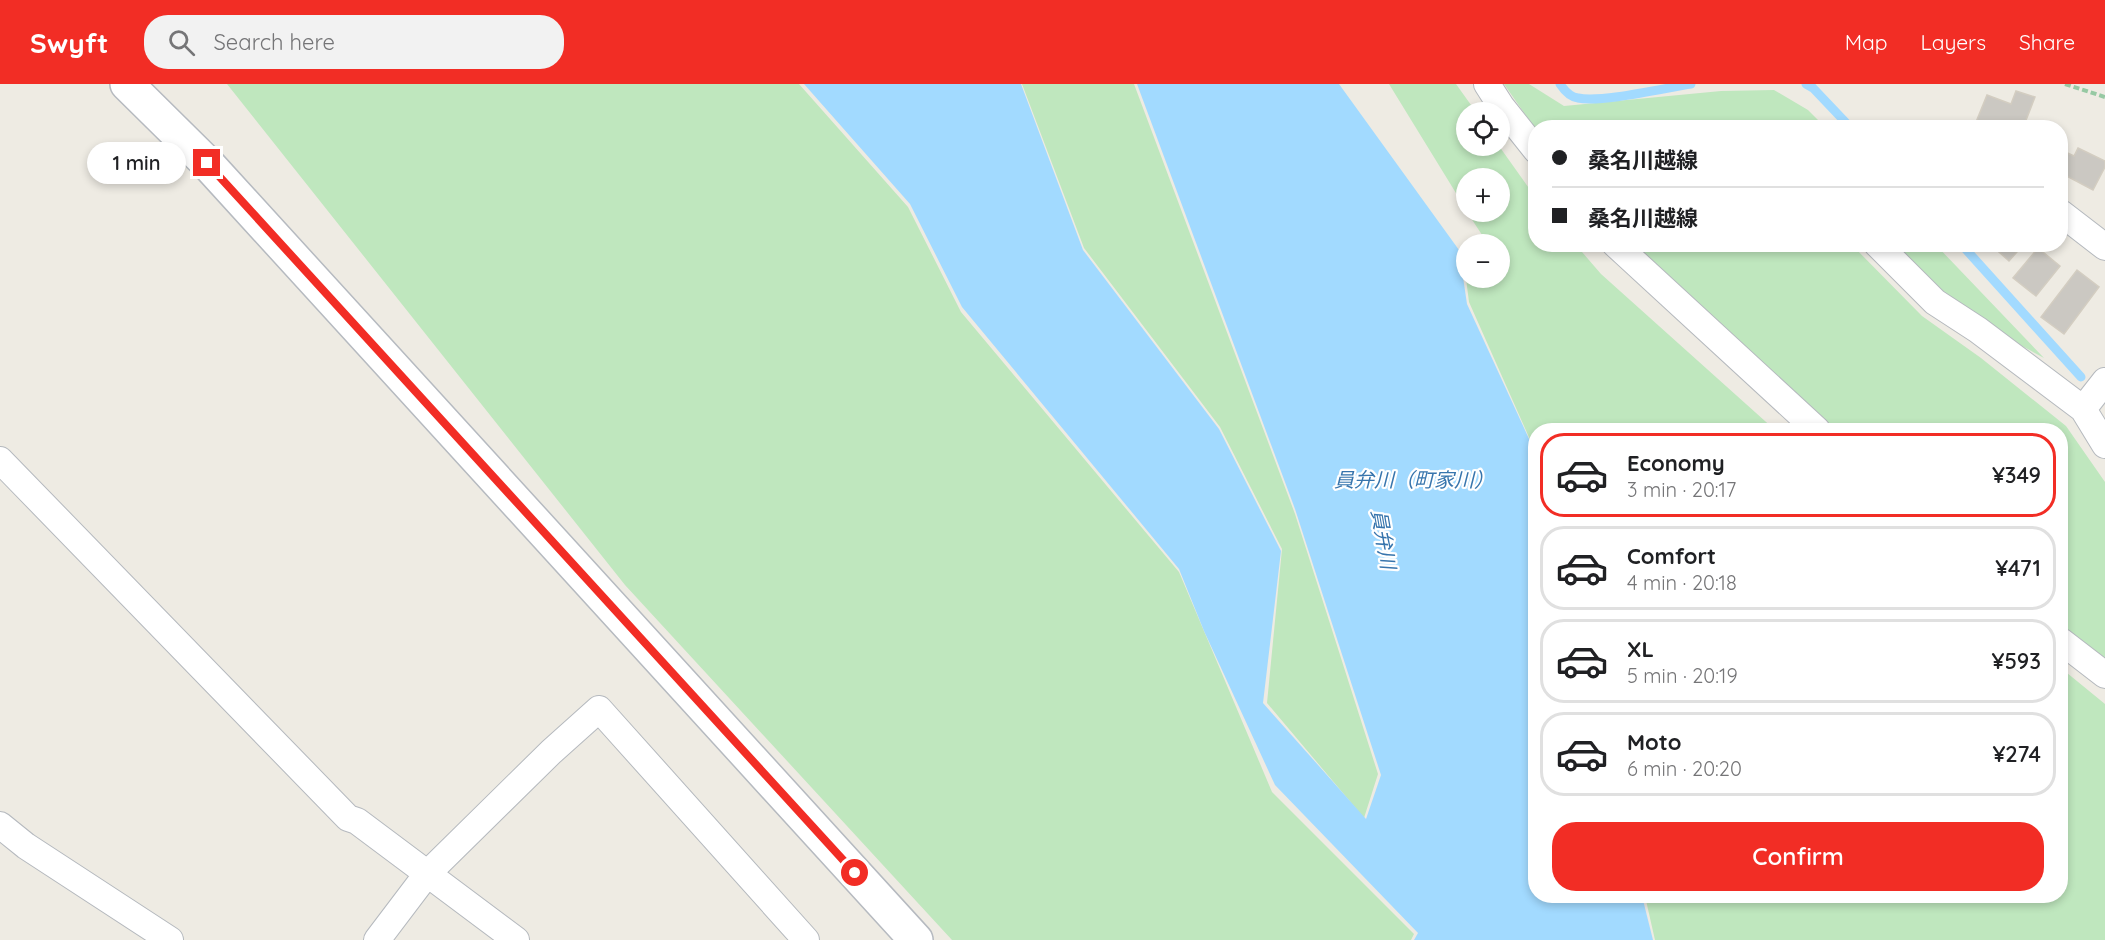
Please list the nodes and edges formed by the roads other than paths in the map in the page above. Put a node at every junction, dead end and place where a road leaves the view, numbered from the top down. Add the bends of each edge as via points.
1 (127, 84) edge
2 (1487, 84) edge
3 (1528, 140) edge
4 (2068, 218) edge
5 (2105, 246) edge
6 (1624, 252) edge
7 (1885, 252) edge
8 (2105, 381) edge
9 (2083, 409) junction
10 (1809, 423) edge
11 (2105, 445) edge
12 (0, 460) edge
13 (2068, 646) edge
14 (2105, 675) edge
15 (0, 825) edge
16 (427, 874) junction
17 (170, 940) edge
18 (377, 940) edge
19 (516, 940) edge
20 (806, 940) edge
21 (916, 940) edge

1 - 21 main road via 207,163
2 - 3 street
4 - 5 street
6 - 10 street
7 - 9 street via 1935,302
8 - 9 street
9 - 11 street
12 - 16 street via 348,818
13 - 14 street
15 - 17 street
16 - 18 street
16 - 19 street
16 - 20 street via 599,710

